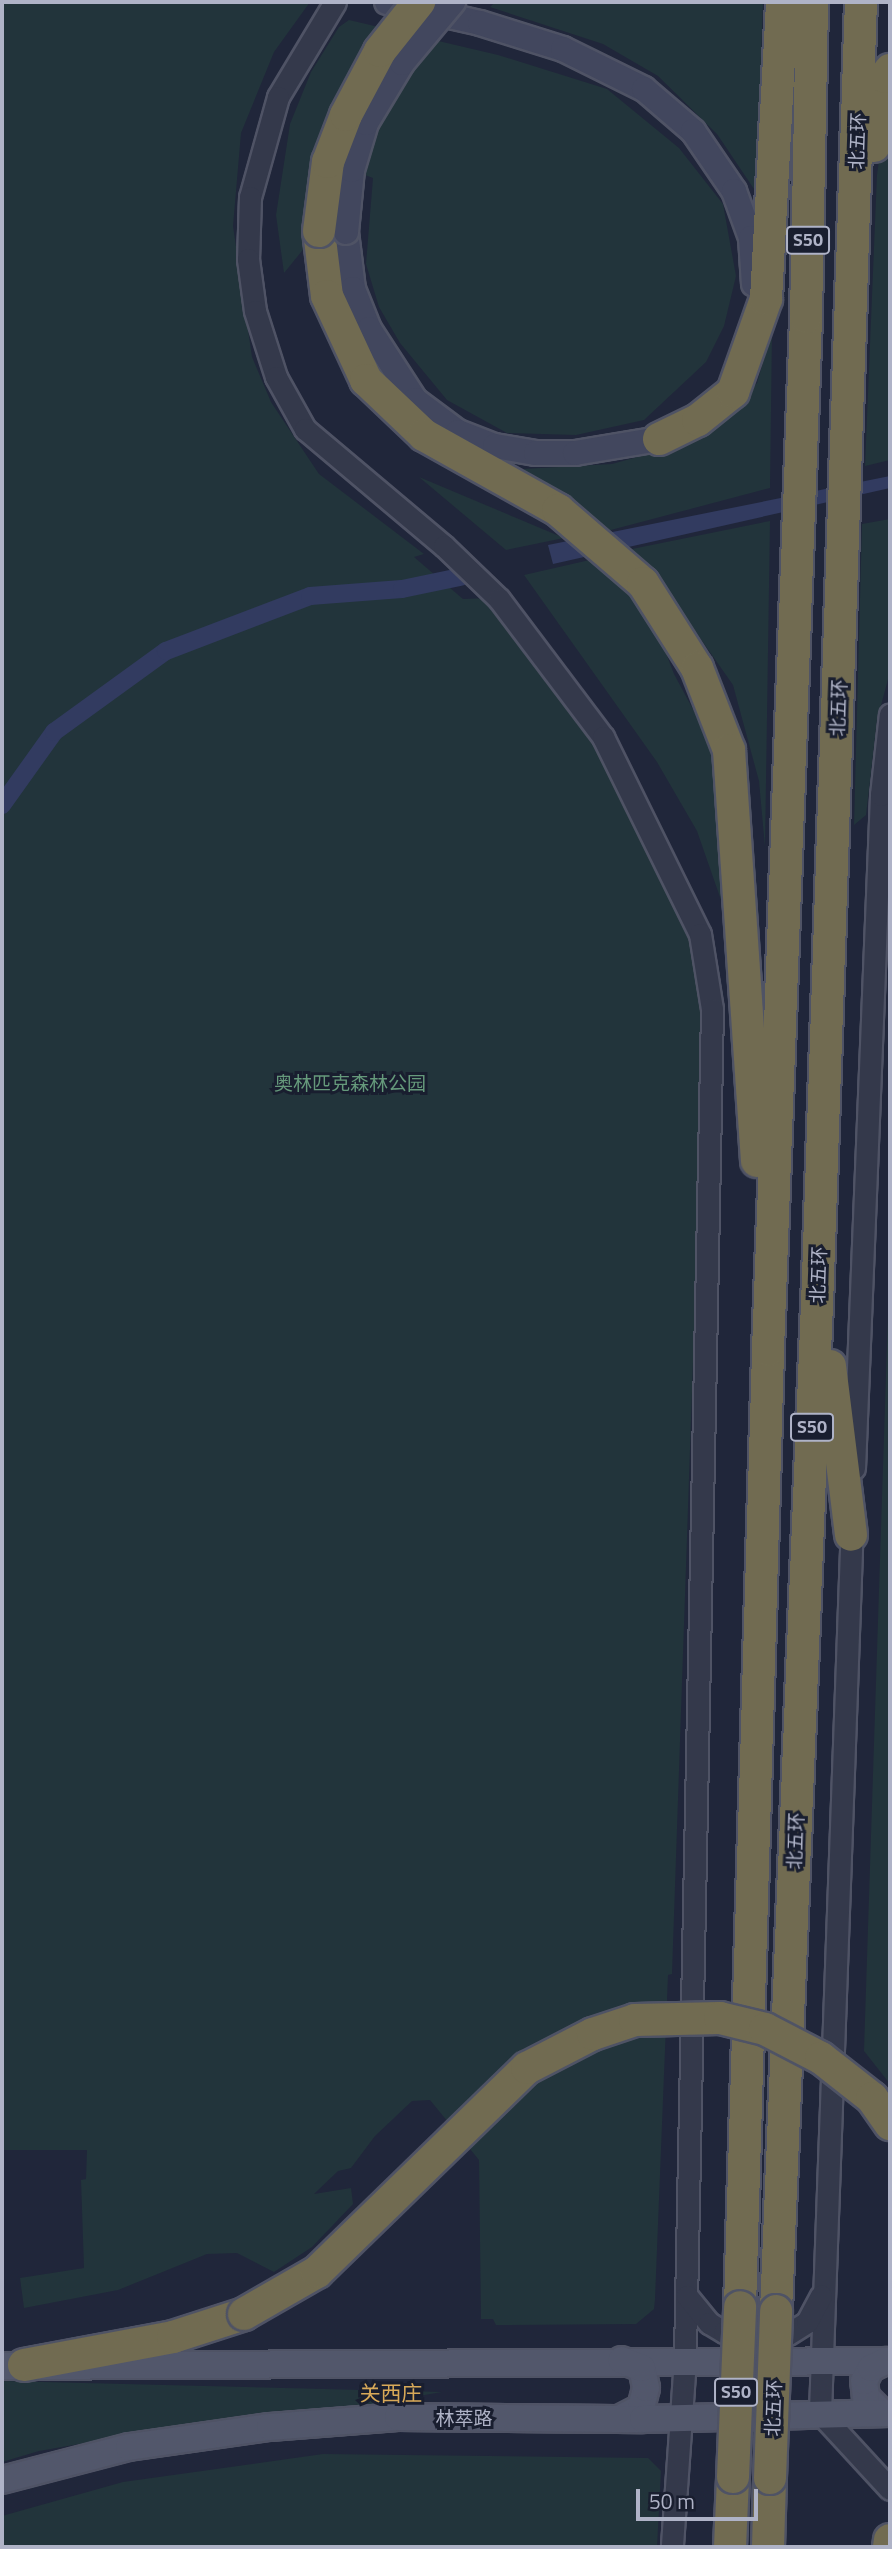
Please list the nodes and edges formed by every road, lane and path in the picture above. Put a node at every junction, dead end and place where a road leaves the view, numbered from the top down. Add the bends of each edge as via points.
1 (335, 2) edge
2 (387, 2) edge
3 (419, 2) edge
4 (453, 2) edge
5 (782, 2) edge
6 (812, 2) edge
7 (861, 2) edge
8 (890, 69) edge
9 (333, 231) junction
10 (852, 285) junction
11 (659, 439) junction
12 (890, 714) edge
13 (818, 1277) junction
14 (768, 1350) junction
15 (851, 1535) junction
16 (890, 2124) edge
17 (824, 2290) junction
18 (687, 2296) junction
19 (685, 2359) junction
20 (621, 2360) junction
21 (888, 2361) edge
22 (821, 2362) junction
23 (13, 2366) edge
24 (820, 2413) junction
25 (886, 2413) edge
26 (682, 2417) junction
27 (619, 2419) junction
28 (2, 2480) edge
29 (890, 2488) edge
30 (890, 2540) edge
31 (672, 2547) edge
32 (730, 2547) edge
33 (768, 2547) edge
34 (889, 2547) edge

1 - 18 street via 278,97 250,197 248,259 255,311 276,377 305,429 499,598 603,737 700,934 712,1009
2 - 11 main road via 480,23 595,62 644,89 676,115 723,172 751,237 752,305 739,349 711,397
3 - 9 highway, bridge via 380,51 341,126 328,162
4 - 9 main road, bridge via 402,62 366,123
5 - 11 highway via 766,299 733,392 698,420
6 - 14 highway, 北五环 / S50 via 800,478
7 - 10 highway, 北五环 / S50
8 - 10 highway via 885,77
9 - 11 main road via 369,329 415,400 458,432 495,446 536,453 613,449
9 - 14 highway via 327,296 366,380 424,435 558,510 635,575 697,667 729,750
10 - 13 highway, 北五环 / S50
12 - 15 street via 881,795
13 - 15 highway
13 - 33 highway, 北五环 / S50, bridge
14 - 32 highway, 北五环 / S50, bridge
15 - 17 street
16 - 23 highway, bridge via 872,2098 821,2058 765,2029 720,2018 635,2020 593,2034 527,2068 317,2272 244,2314 173,2337
17 - 18 street via 807,2322 788,2334 724,2332 697,2313
17 - 22 street
18 - 19 street
19 - 20 main road
19 - 22 main road
19 - 26 street
20 - 23 main road
20 - 27 main road via 642,2368 646,2388 641,2408
21 - 22 main road
21 - 25 main road via 871,2368 864,2381 866,2397
22 - 24 street
24 - 25 main road, 林萃路
24 - 26 main road, 林萃路
24 - 29 street
26 - 27 main road, 林萃路
26 - 31 street
27 - 28 main road, 林萃路 via 398,2417 270,2427 129,2447
30 - 34 highway

